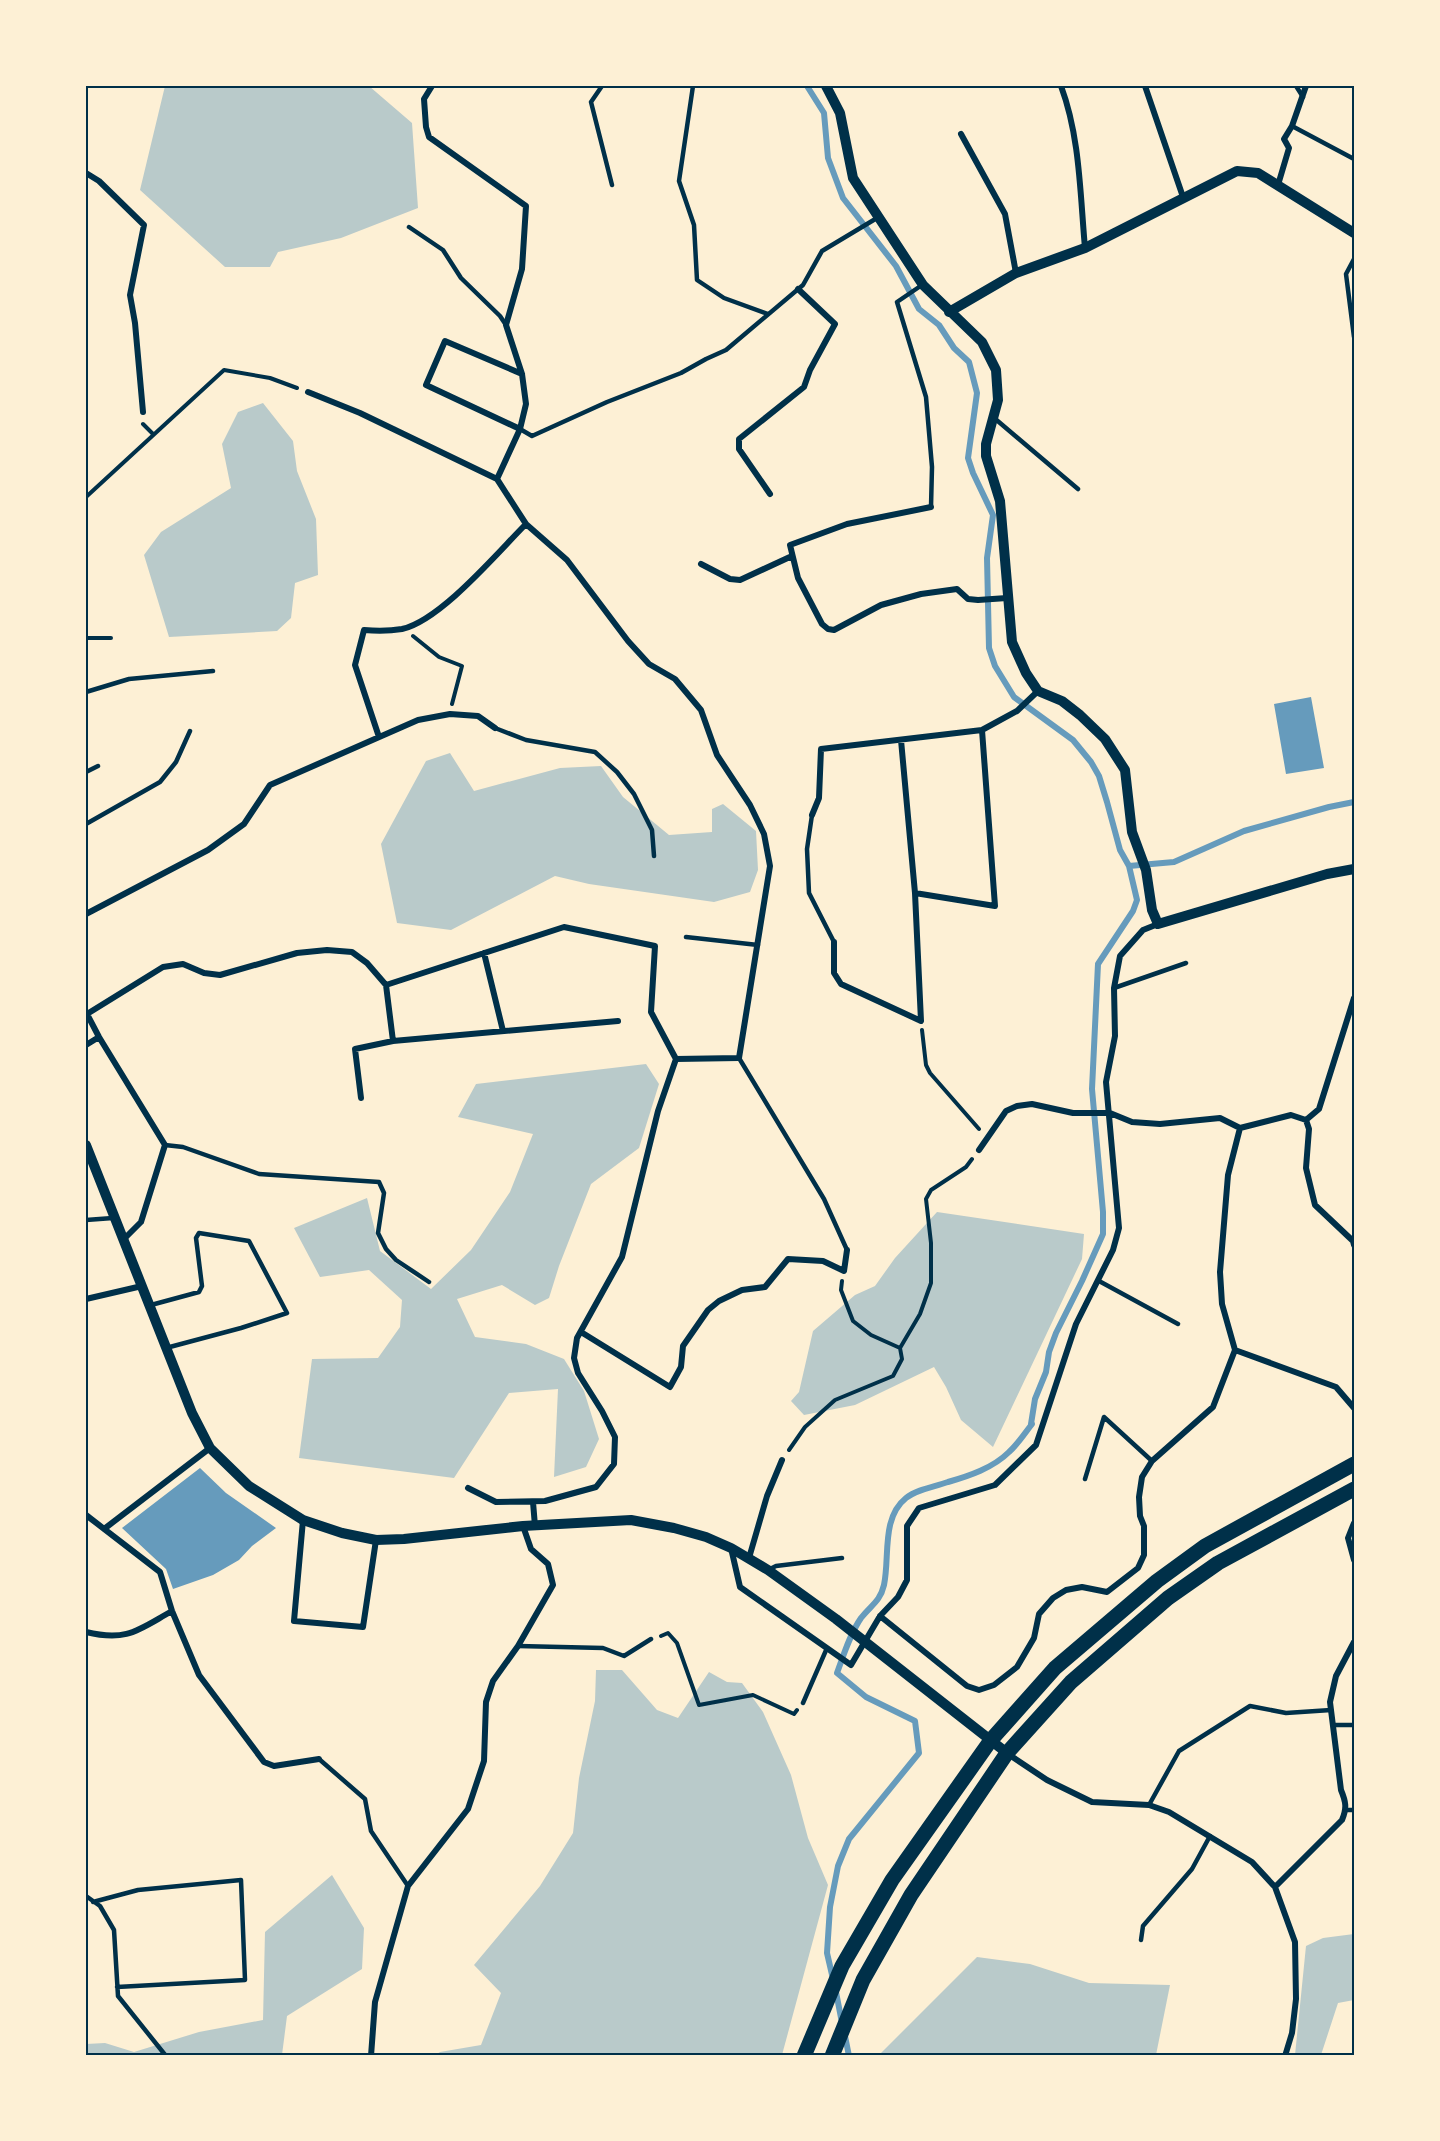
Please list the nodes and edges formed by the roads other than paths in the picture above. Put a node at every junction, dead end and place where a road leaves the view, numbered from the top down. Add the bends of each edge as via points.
1 (432, 86) edge
2 (602, 86) edge
3 (693, 86) edge
4 (826, 86) edge
5 (1061, 86) edge
6 (1145, 86) edge
7 (1296, 86) edge
8 (1306, 86) edge
9 (1303, 97) junction
10 (1292, 126) junction
11 (961, 134) dead end
12 (1354, 159) edge
13 (86, 173) edge
14 (612, 185) dead end
15 (1278, 185) junction
16 (1183, 197) junction
17 (879, 217) junction
18 (409, 227) dead end
19 (1354, 233) edge
20 (1085, 248) junction
21 (1354, 259) edge
22 (1016, 273) junction
23 (923, 285) junction
24 (798, 289) junction
25 (948, 312) junction
26 (768, 314) junction
27 (506, 325) junction
28 (1354, 337) edge
29 (522, 374) junction
30 (308, 392) road end
31 (143, 412) dead end
32 (993, 417) junction
33 (520, 429) junction
34 (497, 478) junction
35 (1078, 489) dead end
36 (770, 494) dead end
37 (931, 507) joint
38 (526, 524) junction
39 (792, 556) junction
40 (701, 564) dead end
41 (1007, 598) junction
42 (213, 671) dead end
43 (1038, 691) junction
44 (86, 692) edge
45 (495, 728) joint
46 (982, 729) junction
47 (190, 731) dead end
48 (379, 737) junction
49 (901, 740) junction
50 (98, 766) dead end
51 (86, 772) edge
52 (812, 815) joint
53 (86, 824) edge
54 (654, 856) dead end
55 (1354, 869) edge
56 (915, 894) junction
57 (86, 914) edge
58 (1158, 924) junction
59 (686, 937) dead end
60 (834, 942) joint
61 (758, 945) junction
62 (484, 953) junction
63 (1186, 963) dead end
64 (386, 985) junction
65 (1114, 988) junction
66 (1354, 998) edge
67 (86, 1012) edge
68 (618, 1021) dead end
69 (503, 1031) junction
70 (99, 1037) junction
71 (393, 1041) junction
72 (86, 1045) edge
73 (739, 1058) junction
74 (675, 1059) junction
75 (361, 1098) dead end
76 (1110, 1113) junction
77 (1306, 1120) junction
78 (1240, 1128) junction
79 (86, 1145) edge
80 (165, 1145) junction
81 (979, 1150) road end
82 (115, 1218) junction
83 (86, 1220) edge
84 (124, 1239) junction
85 (1354, 1245) edge
86 (848, 1250) joint
87 (1099, 1281) junction
88 (429, 1282) dead end
89 (142, 1286) junction
90 (86, 1299) edge
91 (150, 1306) junction
92 (1178, 1324) dead end
93 (580, 1332) junction
94 (166, 1348) junction
95 (1235, 1350) junction
96 (1354, 1408) edge
97 (210, 1448) junction
98 (782, 1460) road end
99 (1152, 1461) junction
100 (1354, 1464) edge
101 (1085, 1479) dead end
102 (468, 1488) dead end
103 (1354, 1489) edge
104 (533, 1502) junction
105 (86, 1515) edge
106 (303, 1520) junction
107 (1354, 1523) edge
108 (523, 1526) junction
109 (535, 1526) junction
110 (104, 1529) junction
111 (375, 1540) junction
112 (731, 1548) junction
113 (749, 1558) junction
114 (842, 1558) dead end
115 (1354, 1560) edge
116 (768, 1570) junction
117 (172, 1611) junction
118 (880, 1616) junction
119 (86, 1632) edge
120 (651, 1639) road end
121 (1354, 1642) edge
122 (518, 1646) junction
123 (827, 1648) junction
124 (803, 1703) road end
125 (1331, 1710) junction
126 (1334, 1725) junction
127 (1354, 1725) edge
128 (991, 1740) junction
129 (1007, 1754) junction
130 (319, 1759) joint
131 (1149, 1805) junction
132 (1346, 1810) junction
133 (1354, 1810) edge
134 (1210, 1835) junction
135 (408, 1887) junction
136 (1275, 1887) junction
137 (86, 1896) edge
138 (93, 1902) junction
139 (1141, 1940) dead end
140 (117, 1988) junction
141 (166, 2055) edge
142 (371, 2055) edge
143 (804, 2055) edge
144 (832, 2055) edge
145 (1285, 2055) edge

1 - 27 street via 424,99 429,137 526,206 522,269
2 - 14 lane via 591,102
3 - 26 lane via 679,181 694,225 697,280 724,298
4 - 17 street via 840,113 853,178
5 - 20 street via 1075,140
6 - 16 street
7 - 9 lane
8 - 9 street
9 - 10 street
10 - 12 lane
10 - 15 street via 1284,139 1289,148
11 - 22 street via 1005,214
13 - 31 street via 144,225 130,295
15 - 16 street via 1258,173 1237,171
15 - 19 street
16 - 20 street
17 - 23 street
17 - 24 lane via 822,251
18 - 27 lane via 443,250 461,278
20 - 22 street
21 - 28 lane via 1346,274
22 - 25 street
23 - 25 street
23 - 37 lane via 897,302 926,397
24 - 26 lane
24 - 36 street via 834,324 804,387 739,439 739,449
25 - 32 street via 982,342 996,370 998,400
26 - 33 lane via 726,350 681,373 532,436
27 - 29 street
29 - 33 street via 526,404
29 - 33 street via 445,341 426,385
30 - 34 street
32 - 35 lane
32 - 41 street via 986,456 1000,501
33 - 34 street
34 - 38 street
37 - 39 street via 847,524 790,545
38 - 48 street via 445,605 427,617 403,629 364,630 355,665
38 - 61 street via 567,560 649,664 675,679 701,710 717,755 764,834 770,866
39 - 40 street via 740,580
39 - 41 street via 805,594 828,629 834,630 881,605 921,594 957,589 968,599
41 - 43 street via 1012,642
42 - 44 lane via 129,679
43 - 46 street via 1017,711
43 - 58 street via 1062,701 1080,715 1105,739 1125,770 1132,832 1146,870
45 - 48 street via 478,716 450,714 418,720
45 - 54 lane via 526,740 595,752 634,794 652,830
46 - 49 street
46 - 56 street via 995,906
47 - 53 lane via 176,762 160,782
48 - 57 street via 270,784 244,824 208,850
49 - 52 street via 821,749 819,798
49 - 56 street
50 - 51 lane
52 - 60 lane via 807,849 809,892
55 - 58 street
56 - 60 street via 921,1021 842,984 834,972
58 - 65 street via 1143,930 1120,956
59 - 61 lane
61 - 73 street
62 - 64 street
62 - 69 street
62 - 74 street via 564,927 655,946 651,1011
63 - 65 lane
64 - 67 street via 352,952 327,950 297,953 220,975 183,964 163,967
64 - 71 street
65 - 76 street via 1115,1036 1106,1082
66 - 77 street via 1319,1109
67 - 70 street
68 - 69 street
69 - 71 street
70 - 72 street
70 - 80 street
71 - 75 street via 355,1049
73 - 74 street
73 - 86 lane via 825,1199
74 - 93 street via 622,1257
76 - 78 street via 1132,1122 1160,1124 1220,1118
76 - 81 street via 1073,1113 1032,1104 1017,1106 1006,1111
76 - 87 street via 1119,1228
77 - 78 street via 1291,1115
77 - 85 street via 1306,1168 1316,1205
78 - 95 street via 1228,1175 1220,1272 1222,1304
79 - 82 street
80 - 84 street via 141,1222
80 - 88 lane via 183,1147 259,1174 379,1182 384,1193 378,1233 386,1249
82 - 83 lane
82 - 84 street
84 - 89 street
86 - 93 street via 843,1271 823,1261 788,1259 765,1287 742,1290 719,1301 683,1346 681,1367 670,1387
87 - 92 lane
87 - 118 street via 1076,1324 1036,1445 995,1485 919,1508 907,1526 907,1580 898,1598
89 - 90 street
89 - 91 street
91 - 94 street
91 - 94 lane via 199,1292 199,1233 249,1241 287,1313
93 - 104 street via 574,1358 578,1373 615,1437 614,1464 596,1487
94 - 97 street
95 - 96 street via 1336,1387
95 - 99 street via 1213,1407
97 - 106 street via 249,1486
97 - 110 street
98 - 113 street
99 - 101 lane via 1104,1417
99 - 118 street via 1142,1477 1139,1497 1144,1555 1138,1568 1107,1592 1082,1587 1053,1598 1039,1614 1034,1638 1017,1667 994,1685 979,1690 967,1686
100 - 128 main road via 1205,1546 1157,1581 1054,1668
102 - 104 street via 496,1502
103 - 129 main road via 1218,1563 1168,1598 1071,1682
104 - 109 street
105 - 110 street
106 - 111 street
106 - 111 street via 294,1621 363,1627
107 - 115 street via 1348,1538
108 - 109 street
108 - 111 street
108 - 122 street via 531,1550 548,1564 553,1585
109 - 112 street via 631,1520 674,1528
110 - 117 street via 160,1572
112 - 113 street
112 - 123 street via 740,1587
113 - 116 street
114 - 116 lane
116 - 128 street
117 - 119 street via 129,1634 106,1637
117 - 130 street via 199,1675 264,1762 274,1766
118 - 123 street via 851,1665
120 - 122 lane via 624,1656 603,1648
121 - 125 street via 1336,1676
122 - 135 street via 493,1681 486,1702 484,1761 468,1809
123 - 124 lane
125 - 126 street
125 - 131 lane via 1286,1713 1250,1706 1179,1751
126 - 127 lane
126 - 132 street
128 - 129 street
128 - 143 main road via 892,1880 850,1952
129 - 131 street via 1092,1802
129 - 144 main road via 911,1894 862,1980
130 - 135 lane via 365,1799 371,1831
131 - 134 street
132 - 133 lane
132 - 136 street via 1342,1820
134 - 136 street via 1252,1862
134 - 139 lane via 1192,1869 1143,1926
135 - 142 street via 375,2002
136 - 145 street via 1295,1942 1296,1999
137 - 138 lane
138 - 140 lane via 100,1905 114,1930
138 - 140 lane via 138,1890 241,1880 245,1980
140 - 141 lane via 118,1996

